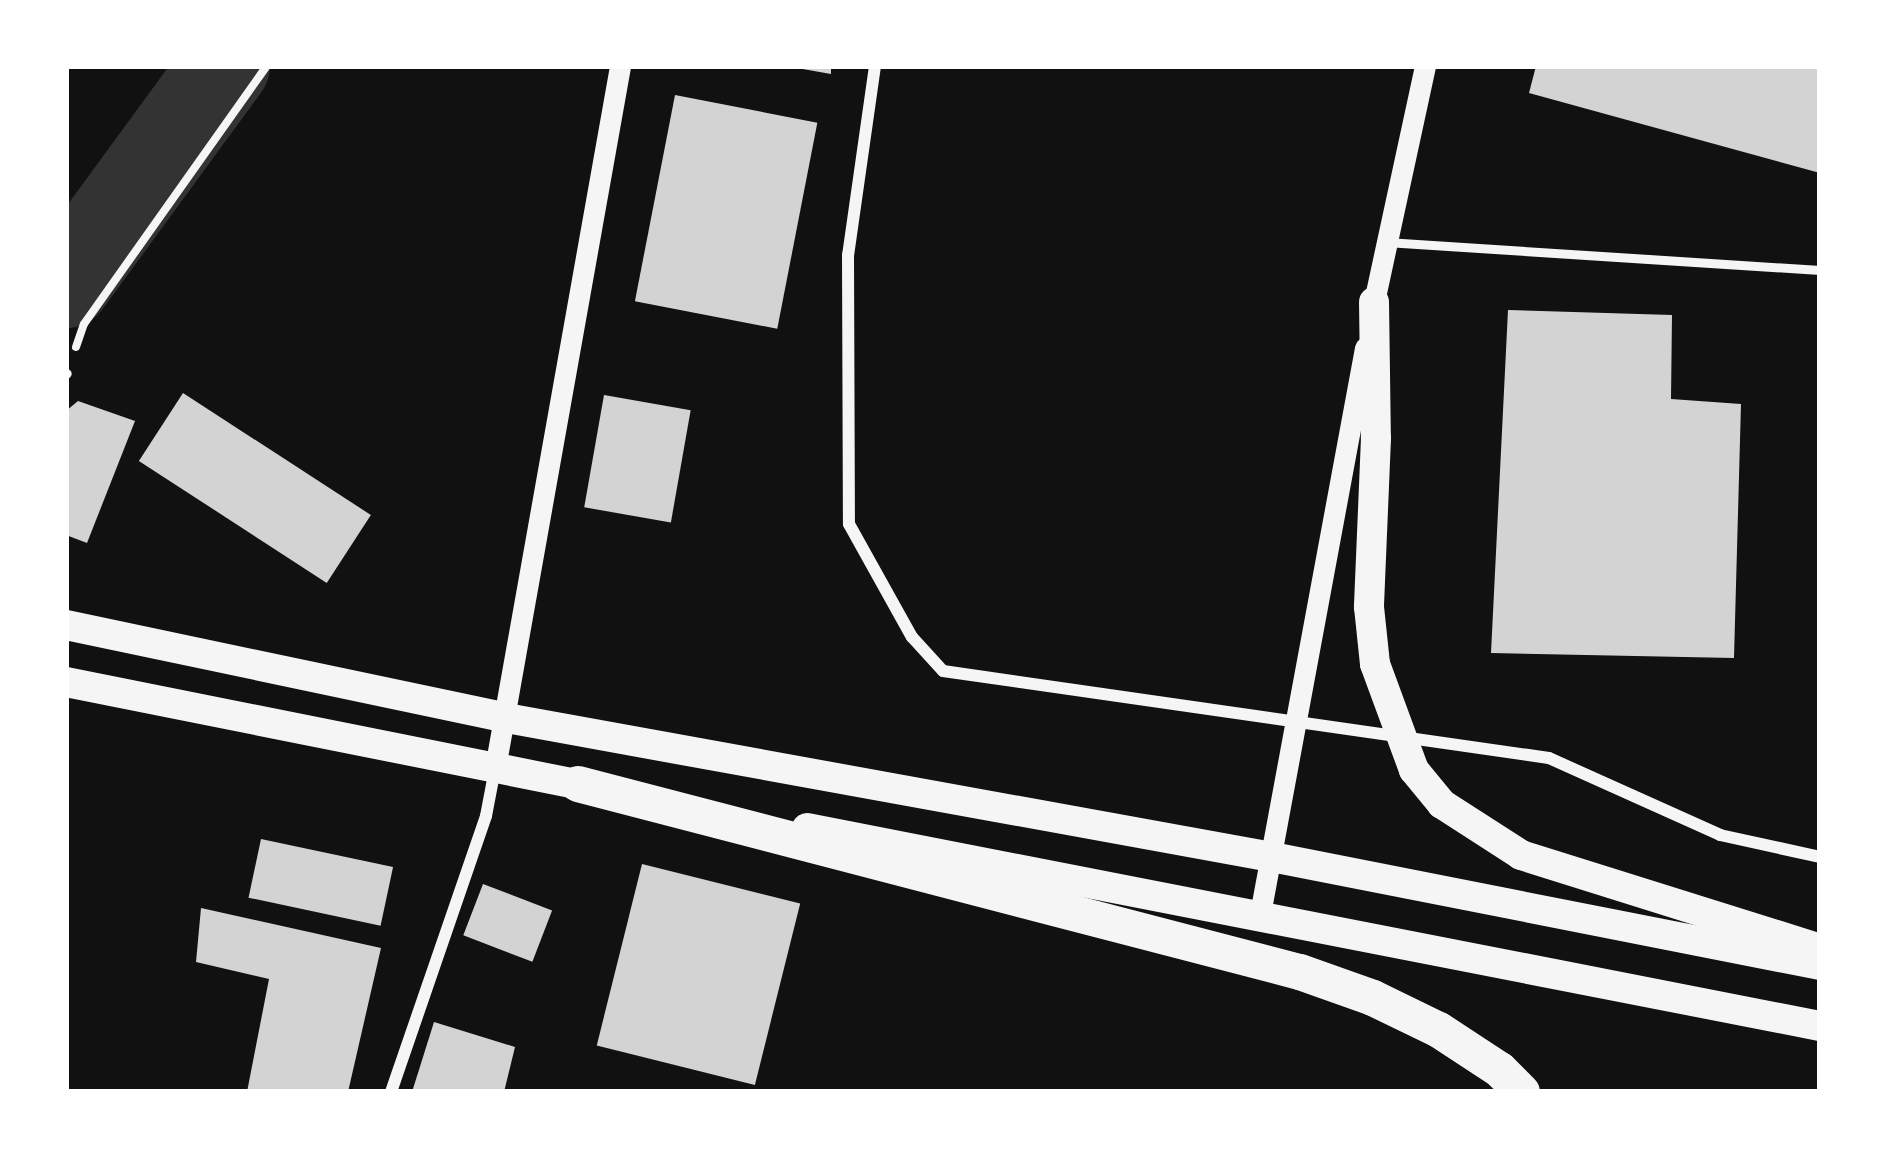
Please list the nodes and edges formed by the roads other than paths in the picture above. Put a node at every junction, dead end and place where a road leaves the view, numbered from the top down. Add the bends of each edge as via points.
1 (620, 66) edge
2 (875, 66) edge
3 (1425, 66) edge
4 (1387, 242) junction
5 (1820, 270) edge
6 (1373, 302) junction
7 (66, 626) edge
8 (66, 682) edge
9 (506, 718) junction
10 (495, 768) junction
11 (578, 784) junction
12 (1272, 857) junction
13 (1820, 857) edge
14 (1260, 914) junction
15 (1820, 949) edge
16 (1820, 965) edge
17 (1820, 1026) edge
18 (391, 1092) edge
19 (1522, 1092) edge

1 - 9 street
2 - 13 street via 848,255 849,524 912,638 943,671 1549,758 1720,835
3 - 4 street
4 - 5 lane
4 - 6 street
6 - 12 street
6 - 15 main road via 1369,607 1376,664 1414,770 1442,804 1521,855
7 - 9 main road
8 - 10 main road
9 - 10 street
9 - 12 main road
10 - 11 main road
10 - 18 street via 486,816
11 - 14 main road
11 - 19 highway via 1300,972 1439,1030
12 - 14 street
12 - 16 main road
14 - 17 main road

